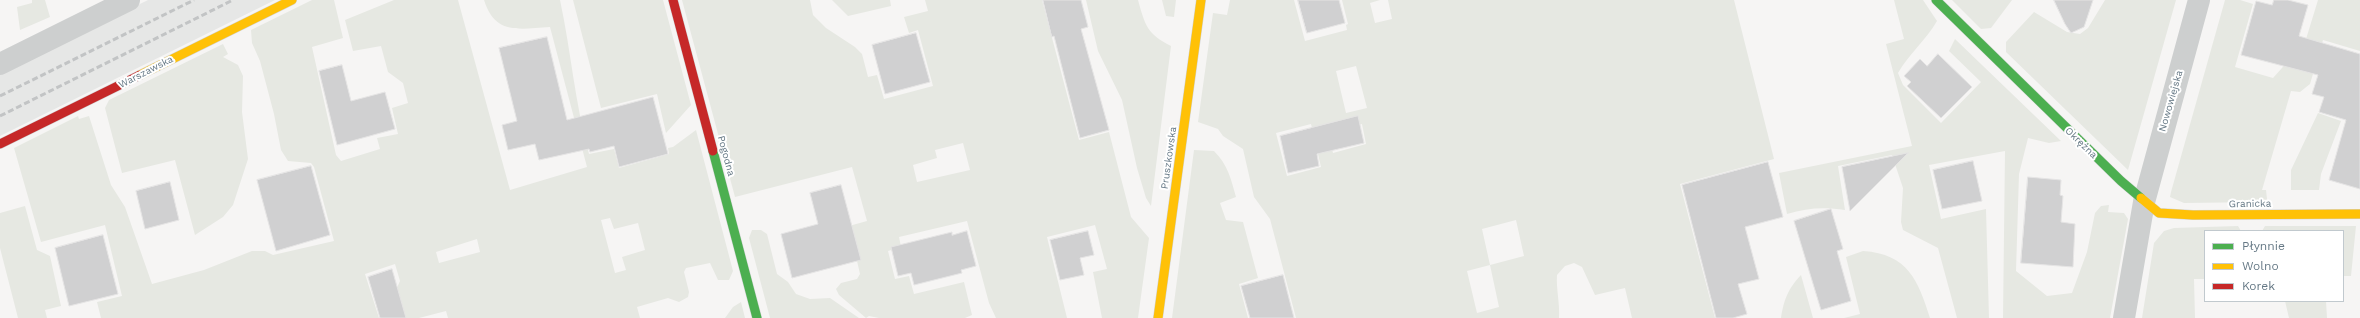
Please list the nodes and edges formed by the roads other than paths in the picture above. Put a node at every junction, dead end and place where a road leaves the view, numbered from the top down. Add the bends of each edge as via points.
1 (129, 0) edge
2 (292, 0) edge
3 (673, 0) edge
4 (1201, 0) edge
5 (1936, 0) edge
6 (2199, 0) edge
7 (0, 64) edge
8 (0, 144) edge
9 (2144, 202) junction
10 (2360, 214) edge
11 (757, 318) edge
12 (1158, 318) edge
13 (2124, 318) edge

1 - 7 street
2 - 8 street, Warszawska
3 - 11 street, Pogodna
4 - 12 street, Pruszkowska
5 - 9 street, Okrężna
6 - 9 street, Nowowiejska
9 - 10 street, Granicka via 2159,213 2175,215
9 - 13 street

